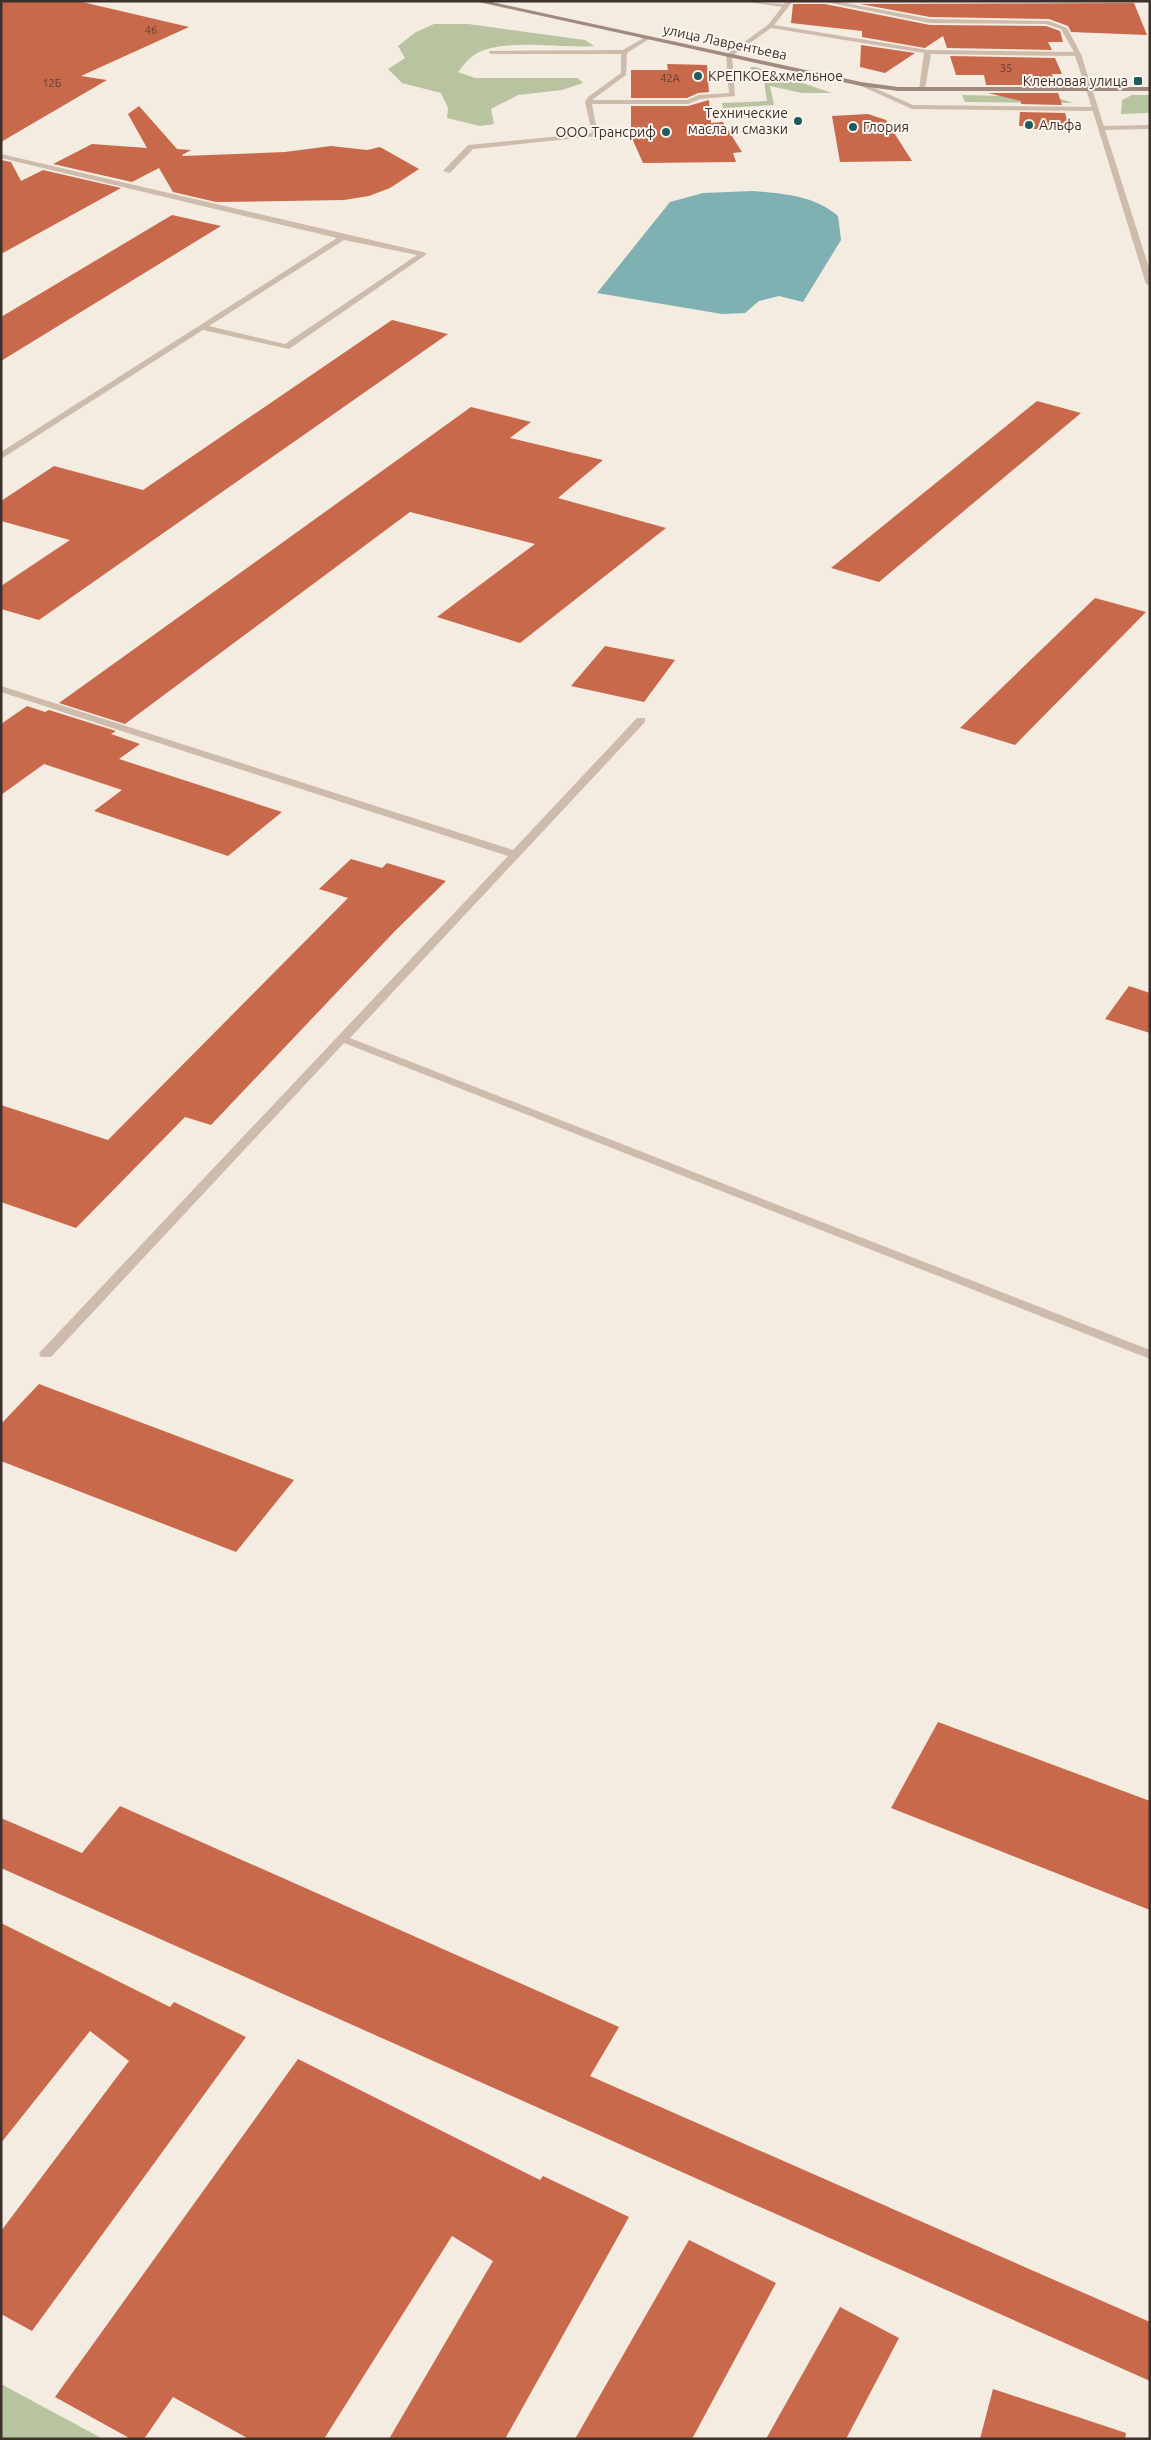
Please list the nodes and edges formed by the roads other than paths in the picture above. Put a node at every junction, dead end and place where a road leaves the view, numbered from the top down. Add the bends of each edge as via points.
1 (476, 1) edge
2 (746, 1) edge
3 (823, 1) edge
4 (789, 4) edge
5 (770, 26) junction
6 (647, 38) junction
7 (491, 52) dead end
8 (624, 52) junction
9 (928, 52) junction
10 (1078, 54) junction
11 (729, 55) junction
12 (861, 84) junction
13 (922, 89) junction
14 (1089, 89) junction
15 (1150, 89) edge
16 (588, 102) junction
17 (1096, 109) junction
18 (1150, 127) edge
19 (1102, 128) junction
20 (1, 156) edge
21 (447, 171) dead end
22 (343, 236) junction
23 (1150, 284) edge
24 (202, 327) junction
25 (1, 456) edge
26 (1, 689) edge
27 (641, 720) dead end
28 (516, 854) junction
29 (342, 1040) junction
30 (46, 1354) dead end
31 (1150, 1354) edge

1 - 6 street, улица Лаврентьева
2 - 4 street
3 - 10 street via 930,21 1047,22 1064,28
4 - 5 street
5 - 9 street
5 - 11 street
6 - 8 street
6 - 11 street, улица Лаврентьева
7 - 8 street
8 - 16 street via 624,74
9 - 10 street
9 - 13 street
10 - 14 street
11 - 12 street, улица Лаврентьева
11 - 16 street via 733,95 699,97 688,102
12 - 13 street, улица Лаврентьева
12 - 17 street via 912,107
13 - 14 street, улица Лаврентьева
14 - 15 street, улица Лаврентьева
14 - 17 street
16 - 21 street via 596,135 471,147
17 - 19 street
18 - 19 street
19 - 23 street
20 - 22 street
22 - 24 street
22 - 24 street via 423,254 286,347
24 - 25 street
26 - 28 street
27 - 28 street
28 - 29 street
29 - 30 street
29 - 31 street

